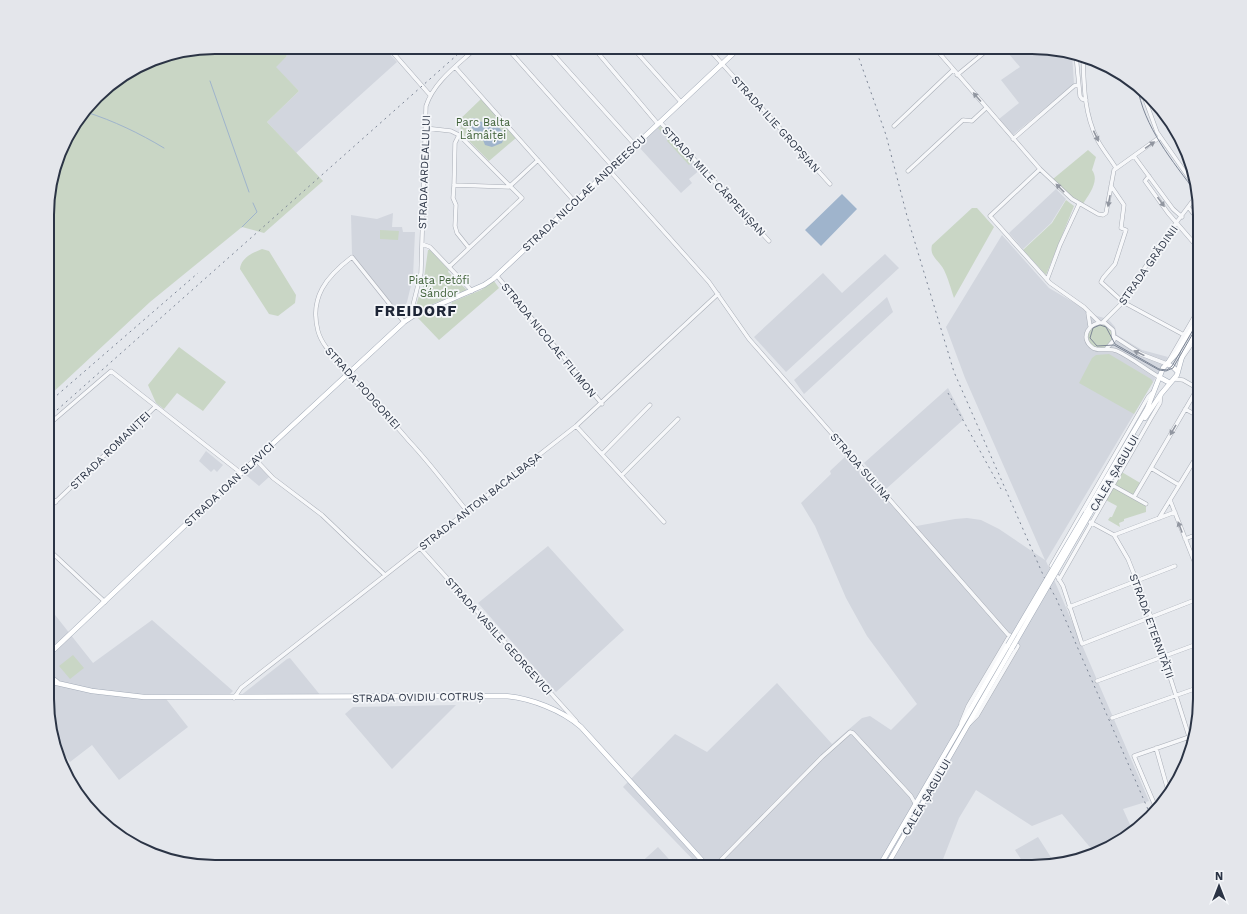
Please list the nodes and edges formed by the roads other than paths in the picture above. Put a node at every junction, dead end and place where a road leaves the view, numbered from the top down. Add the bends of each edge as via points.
1 (394, 54) edge
2 (469, 54) edge
3 (512, 54) edge
4 (554, 54) edge
5 (599, 54) edge
6 (638, 54) edge
7 (713, 54) edge
8 (732, 54) edge
9 (940, 54) edge
10 (982, 54) edge
11 (1076, 60) edge
12 (1083, 63) edge
13 (722, 64) junction
14 (455, 67) junction
15 (953, 70) junction
16 (957, 74) junction
17 (1078, 85) junction
18 (430, 95) junction
19 (1086, 100) junction
20 (1145, 100) edge
21 (681, 102) junction
22 (986, 108) junction
23 (659, 123) junction
24 (894, 126) dead end
25 (425, 128) junction
26 (459, 135) junction
27 (1160, 137) junction
28 (1012, 138) junction
29 (635, 146) junction
30 (1134, 156) junction
31 (538, 160) junction
32 (611, 168) junction
33 (1116, 168) junction
34 (1040, 169) junction
35 (908, 171) dead end
36 (1149, 176) junction
37 (1189, 178) edge
38 (830, 184) dead end
39 (454, 185) junction
40 (510, 185) junction
41 (1111, 186) junction
42 (574, 202) junction
43 (1193, 202) edge
44 (1079, 204) junction
45 (1189, 208) junction
46 (1193, 213) edge
47 (1182, 217) junction
48 (1178, 222) junction
49 (769, 240) dead end
50 (1193, 241) edge
51 (422, 244) junction
52 (469, 248) junction
53 (449, 267) junction
54 (497, 276) junction
55 (1047, 280) junction
56 (472, 291) junction
57 (718, 294) junction
58 (1123, 302) junction
59 (1088, 312) junction
60 (1112, 315) junction
61 (413, 316) junction
62 (1193, 319) edge
63 (404, 322) junction
64 (1101, 322) junction
65 (1109, 325) junction
66 (1090, 326) junction
67 (1193, 328) edge
68 (1184, 335) junction
69 (1193, 336) edge
70 (1114, 337) junction
71 (1193, 344) edge
72 (1107, 348) junction
73 (1182, 359) junction
74 (1166, 364) junction
75 (1178, 372) junction
76 (348, 374) junction
77 (1159, 377) junction
78 (1175, 379) junction
79 (1182, 380) junction
80 (1170, 383) junction
81 (1193, 386) edge
82 (1155, 391) junction
83 (1161, 394) junction
84 (1193, 395) edge
85 (602, 404) junction
86 (650, 405) dead end
87 (155, 407) junction
88 (1185, 409) junction
89 (1193, 413) edge
90 (678, 419) dead end
91 (54, 420) edge
92 (576, 426) junction
93 (602, 454) junction
94 (256, 460) junction
95 (1193, 463) edge
96 (1151, 468) junction
97 (241, 473) junction
98 (622, 475) junction
99 (1112, 485) junction
100 (1179, 486) junction
101 (1134, 497) junction
102 (1170, 500) junction
103 (56, 502) edge
104 (1146, 504) dead end
105 (467, 511) junction
106 (1175, 512) junction
107 (1087, 514) junction
108 (1159, 518) junction
109 (664, 522) dead end
110 (1090, 522) junction
111 (1114, 534) junction
112 (1193, 536) edge
113 (1185, 539) junction
114 (1063, 544) junction
115 (420, 548) junction
116 (1074, 551) junction
117 (54, 555) edge
118 (1193, 559) edge
119 (1175, 566) dead end
120 (385, 575) junction
121 (1059, 580) junction
122 (1136, 581) junction
123 (1193, 601) edge
124 (105, 602) junction
125 (1069, 607) junction
126 (1151, 617) junction
127 (1010, 635) junction
128 (1018, 646) joint
129 (1193, 646) edge
130 (1010, 647) junction
131 (54, 649) edge
132 (1164, 656) junction
133 (54, 680) edge
134 (1097, 680) dead end
135 (54, 682) edge
136 (60, 684) junction
137 (1193, 690) edge
138 (1176, 696) junction
139 (234, 698) junction
140 (560, 703) junction
141 (553, 711) junction
142 (1112, 718) dead end
143 (577, 723) junction
144 (966, 727) junction
145 (960, 729) junction
146 (1189, 736) joint
147 (1156, 748) junction
148 (1167, 786) edge
149 (911, 796) junction
150 (920, 797) junction
151 (1154, 804) edge
152 (916, 805) junction
153 (702, 860) edge
154 (721, 860) edge
155 (883, 860) edge
156 (890, 860) edge

1 - 18 street
2 - 14 street, STRADA ARDEALULUI
3 - 32 street, STRADA SULINA
4 - 29 street
5 - 23 street, STRADA MILE CĂRPENIȘAN
6 - 21 street
7 - 13 street, STRADA ILIE GROPȘIAN
8 - 13 main road, STRADA NICOLAE ANDREESCU
9 - 15 street
10 - 16 street
11 - 17 street
12 - 19 street
13 - 21 main road, STRADA NICOLAE ANDREESCU
13 - 38 street, STRADA ILIE GROPȘIAN
14 - 18 street, STRADA ARDEALULUI
14 - 31 street
15 - 16 street
15 - 24 street
22 -> 16 street
17 - 19 street via 1080,98
17 - 28 street
18 - 25 street, STRADA ARDEALULUI via 426,106
19 -> 33 street via 1094,132
20 - 27 street
21 - 23 main road, STRADA NICOLAE ANDREESCU
22 - 28 street
22 - 35 street via 972,121 963,120
23 - 29 main road, STRADA NICOLAE ANDREESCU
23 - 49 street, STRADA MILE CĂRPENIȘAN
25 - 26 street via 451,131
25 - 51 street, STRADA ARDEALULUI
26 - 39 street via 455,143
26 - 40 street
30 -> 27 street
27 - 37 street
28 - 34 street
29 - 32 main road, STRADA NICOLAE ANDREESCU
30 - 33 street
30 - 36 street
31 - 40 street
31 - 42 street
32 - 42 main road, STRADA NICOLAE ANDREESCU
32 - 57 street, STRADA SULINA
33 - 41 street
44 -> 34 street
34 - 55 street via 990,216
36 - 47 street
36 -> 48 street via 1145,181 1168,213
39 - 40 street
39 - 52 street via 456,230
40 - 52 street via 522,198
41 -> 44 street via 1104,215
41 - 58 street via 1124,205 1121,228 1126,230 1115,264 1101,282
42 - 54 main road, STRADA NICOLAE ANDREESCU
43 - 45 street, STRADA GRĂDINII
44 - 55 street
45 - 46 street
45 - 47 street, STRADA GRĂDINII
47 - 48 street, STRADA GRĂDINII
48 - 50 street
48 - 58 street, STRADA GRĂDINII via 1158,247
51 - 53 street via 430,247
51 - 61 street, STRADA ARDEALULUI via 421,273 412,309
52 - 53 street
53 - 56 street
54 - 56 main road, STRADA NICOLAE ANDREESCU
54 - 85 street, STRADA NICOLAE FILIMON
55 - 59 street
56 - 61 main road, STRADA NICOLAE ANDREESCU
57 - 85 street, STRADA ANTON BACALBAȘA
57 - 127 street, STRADA SULINA via 749,339
58 - 60 street, STRADA GRĂDINII
58 - 68 street
59 - 64 street
59 - 66 street
60 - 64 street, STRADA GRĂDINII
60 - 65 street, STRADA GRĂDINII
61 - 63 main road, STRADA IOAN SLAVICI
62 - 68 street, CALEA ȘAGULUI
63 - 76 main road, STRADA IOAN SLAVICI
63 - 76 street, STRADA PODGORIEI via 352,257 334,272 326,281 319,296 316,314 318,332
64 - 65 street
64 - 66 street
65 - 70 street
66 - 72 street via 1087,334 1088,343 1096,349
67 - 74 main road, CALEA ȘAGULUI via 1180,349
68 - 74 street, CALEA ȘAGULUI
69 - 73 main road, CALEA ȘAGULUI
70 - 72 street
74 -> 70 street via 1140,354
71 - 73 street, CALEA ȘAGULUI
72 - 77 street via 1116,350
73 - 75 main road, CALEA ȘAGULUI
74 - 75 main road
74 - 77 main road, CALEA ȘAGULUI
75 - 78 main road, CALEA ȘAGULUI
75 - 79 street
76 - 94 main road, STRADA IOAN SLAVICI
76 - 105 street, STRADA PODGORIEI via 410,442
77 - 80 main road
77 - 82 main road, CALEA ȘAGULUI
78 - 79 street
78 - 80 main road, CALEA ȘAGULUI
79 - 81 street
80 - 83 main road, CALEA ȘAGULUI
82 - 107 main road, CALEA ȘAGULUI
82 - 114 street, CALEA ȘAGULUI via 1148,397
83 - 99 street, CALEA ȘAGULUI via 1160,403
83 - 107 main road, CALEA ȘAGULUI
84 - 88 street
85 - 92 street, STRADA ANTON BACALBAȘA
86 - 93 street
87 - 91 street via 110,371
87 - 97 street
87 - 103 street, STRADA ROMANIȚEI
88 - 89 street
88 -> 96 street
90 - 98 street
92 - 93 street
92 - 105 street, STRADA ANTON BACALBAȘA
93 - 98 street
94 - 97 main road, STRADA IOAN SLAVICI
94 - 120 street via 273,478 322,515
95 - 100 street
96 - 100 street
96 - 101 street
97 - 124 main road, STRADA IOAN SLAVICI
98 - 109 street
99 - 101 street
99 - 110 street, CALEA ȘAGULUI
100 - 102 street
101 - 104 street
102 - 106 street
102 - 108 street
105 - 115 street, STRADA ANTON BACALBAȘA
106 - 108 street
113 -> 106 street
107 - 130 main road, CALEA ȘAGULUI, bridge
108 - 111 street
110 - 111 street
110 - 116 street, CALEA ȘAGULUI
111 - 122 street, STRADA ETERNITĂȚII via 1128,559
112 - 113 street
113 - 118 street
114 - 116 street via 1065,552
114 - 121 street, CALEA ȘAGULUI via 1051,566
115 - 120 street, STRADA ANTON BACALBAȘA
115 - 140 street, STRADA VASILE GEORGEVICI
116 - 121 street, CALEA ȘAGULUI
117 - 124 street
119 - 122 street
120 - 139 street, STRADA ANTON BACALBAȘA via 241,688
121 - 125 street
122 - 125 street
122 - 126 street, STRADA ETERNITĂȚII
123 - 126 street
124 - 131 main road, STRADA IOAN SLAVICI
125 - 126 street via 1082,644
126 - 132 street, STRADA ETERNITĂȚII
127 - 128 street, STRADA SULINA
127 - 145 street, CALEA ȘAGULUI via 968,706
128 - 144 street, CALEA ȘAGULUI via 977,716
129 - 132 street
130 - 144 main road, CALEA ȘAGULUI
130 - 145 main road, CALEA ȘAGULUI
132 - 134 street
132 - 138 street, STRADA ETERNITĂȚII
133 - 136 main road, STRADA OVIDIU COTRUȘ
135 - 136 main road, STRADA OVIDIU COTRUȘ
136 - 139 main road, STRADA OVIDIU COTRUȘ via 137,697
137 - 138 street
138 - 142 street
138 - 146 street, STRADA ETERNITĂȚII
139 - 141 main road, STRADA OVIDIU COTRUȘ via 505,696 531,700
140 - 141 street
140 - 143 street, STRADA VASILE GEORGEVICI
141 - 143 main road, STRADA OVIDIU COTRUȘ
143 - 153 main road, STRADA OVIDIU COTRUȘ
144 - 156 main road, CALEA ȘAGULUI
145 - 150 main road, CALEA ȘAGULUI
146 - 147 street
147 - 148 street
147 - 151 street via 1134,756
149 - 150 street
149 - 152 street
149 - 154 street via 852,732 822,757
150 - 152 main road, CALEA ȘAGULUI
152 - 155 main road, CALEA ȘAGULUI

